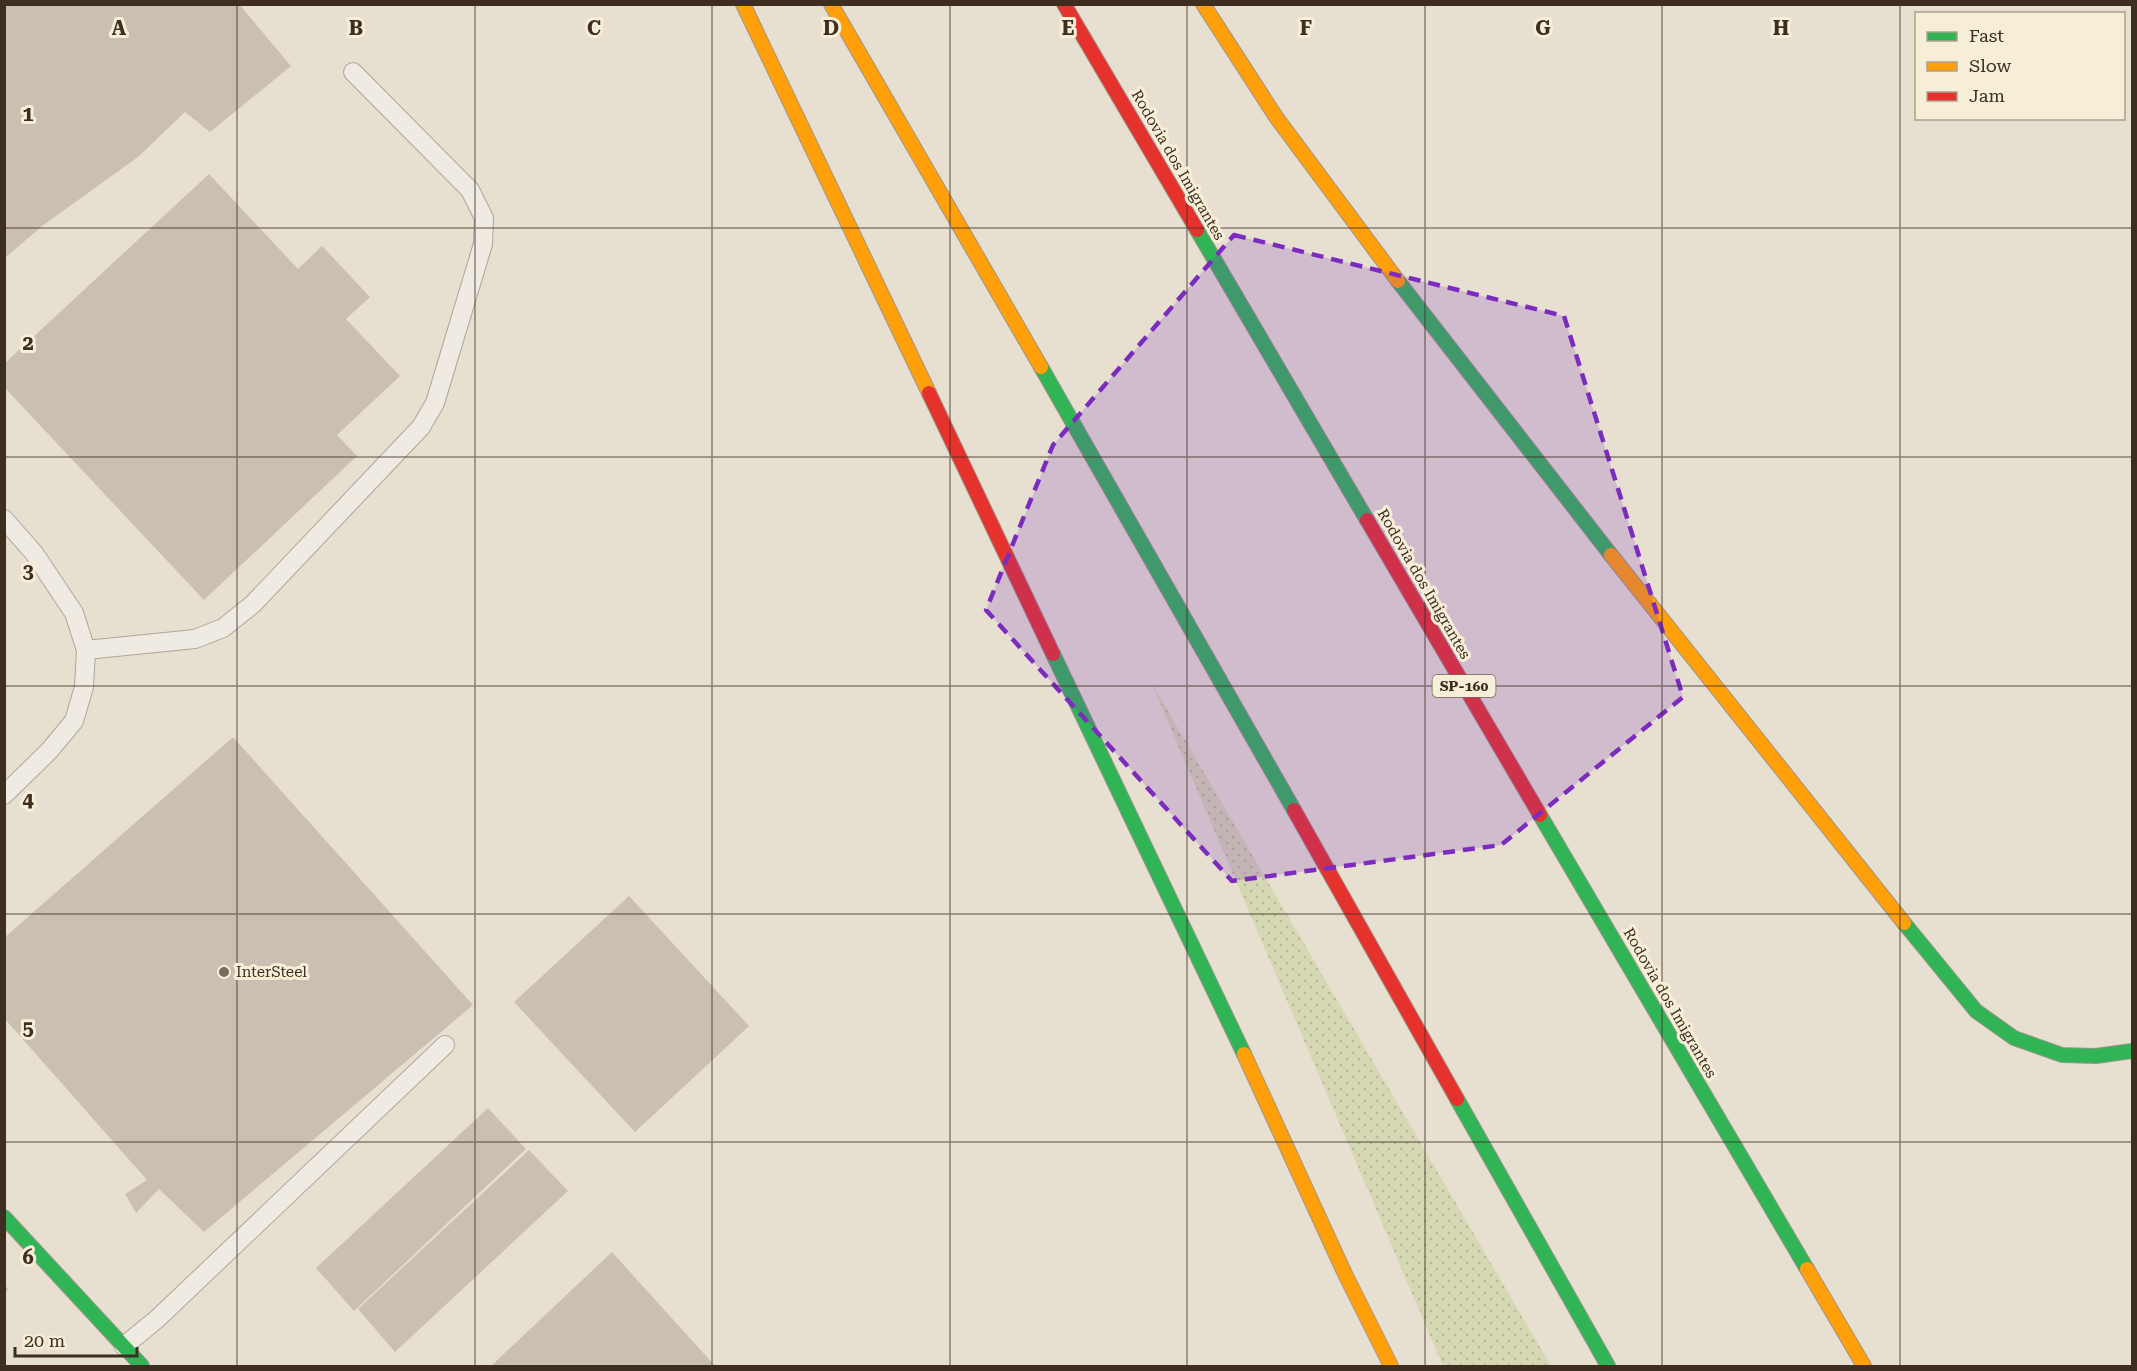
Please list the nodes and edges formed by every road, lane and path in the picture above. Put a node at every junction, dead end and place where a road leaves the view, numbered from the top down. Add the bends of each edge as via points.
1 (743, 4) edge
2 (831, 4) edge
3 (1064, 4) edge
4 (1203, 4) edge
5 (353, 72) dead end
6 (4, 519) edge
7 (86, 650) junction
8 (4, 795) edge
9 (445, 1045) dead end
10 (2133, 1052) edge
11 (4, 1217) edge
12 (10, 1286) dead end
13 (4, 1291) edge
14 (124, 1347) junction
15 (142, 1366) edge
16 (1391, 1366) edge
17 (1608, 1366) edge
18 (1864, 1366) edge

1 - 16 main road
2 - 17 main road via 1122,507
3 - 18 main road, Rodovia dos Imigrantes / SP-160
4 - 10 main road via 1276,117 1440,337 1976,1011 2014,1038 2062,1055
5 - 7 lane via 470,190 484,218 483,244 435,403 421,427 253,604 223,628 195,639
6 - 7 lane via 34,553 74,613
7 - 8 lane via 84,687 74,721
9 - 14 lane
11 - 14 main road
12 - 13 path
14 - 15 main road

